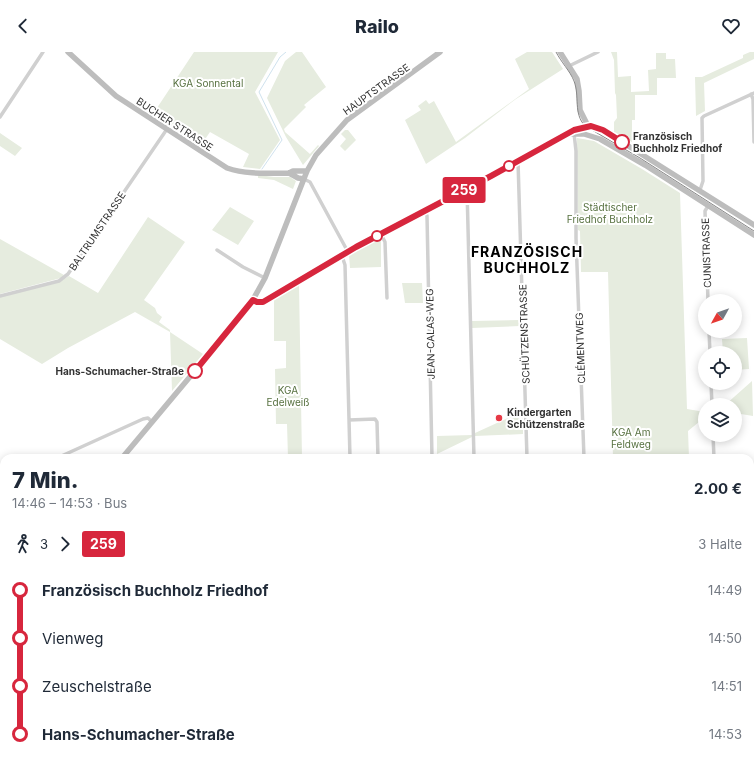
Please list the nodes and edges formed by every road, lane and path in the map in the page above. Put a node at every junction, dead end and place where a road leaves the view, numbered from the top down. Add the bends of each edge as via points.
1 (43, 52) edge
2 (68, 52) edge
3 (440, 52) edge
4 (560, 52) edge
5 (598, 52) edge
6 (433, 54) edge
7 (569, 66) junction
8 (752, 93) edge
9 (0, 117) edge
10 (588, 126) junction
11 (166, 129) junction
12 (576, 132) junction
13 (754, 142) edge
14 (518, 161) junction
15 (307, 171) junction
16 (289, 173) junction
17 (304, 179) junction
18 (467, 189) junction
19 (700, 190) junction
20 (695, 197) junction
21 (713, 198) junction
22 (708, 206) junction
23 (425, 211) junction
24 (754, 225) edge
25 (381, 234) junction
26 (754, 235) edge
27 (217, 250) dead end
28 (348, 252) junction
29 (342, 256) junction
30 (265, 278) junction
31 (708, 294) edge
32 (0, 296) edge
33 (387, 298) dead end
34 (253, 300) junction
35 (348, 420) junction
36 (152, 422) junction
37 (713, 442) edge
38 (66, 454) edge
39 (125, 454) edge
40 (350, 454) edge
41 (378, 454) edge
42 (432, 454) edge
43 (474, 454) edge
44 (527, 454) edge
45 (584, 454) edge
46 (714, 454) edge

1 - 9 street
2 - 11 main road, BUCHER STRASSE via 116,96
3 - 6 main road, HAUPTSTRASSE
4 - 7 main road
5 - 7 street
6 - 15 main road, HAUPTSTRASSE via 347,120 316,155
7 - 10 main road via 578,83 580,110
8 - 13 street
8 - 19 street via 704,116 703,181
10 - 12 main road via 586,130
10 - 19 main road via 610,134
11 - 16 main road, BUCHER STRASSE via 233,170
11 - 32 street, BALTRUMSTRASSE via 68,274 59,281
12 - 14 main road via 566,134
12 - 20 main road via 603,141
12 - 45 street, CLÉMENTWEG via 576,238
14 - 18 main road
14 - 44 street, SCHÜTZENSTRASSE
15 - 16 main road, BUCHER STRASSE
15 - 17 main road, HAUPTSTRASSE
16 - 17 main road, BUCHER STRASSE
17 - 28 street via 310,182
17 - 30 main road, HAUPTSTRASSE
18 - 23 main road
18 - 43 street
19 - 20 main road
19 - 21 main road
20 - 22 main road
21 - 22 main road
21 - 24 main road
22 - 26 main road
22 - 31 street, CUNISTRASSE via 705,211
23 - 25 main road
23 - 42 street, JEAN-CALAS-WEG via 429,266
25 - 28 main road
25 - 33 street via 386,242
27 - 30 street
28 - 29 main road
29 - 34 main road via 263,302
29 - 35 street via 345,265
30 - 34 main road, HAUPTSTRASSE
34 - 36 main road, HAUPTSTRASSE
35 - 40 street
35 - 41 street via 375,419
36 - 38 street via 148,418 143,419
36 - 39 main road, HAUPTSTRASSE
37 - 46 street

